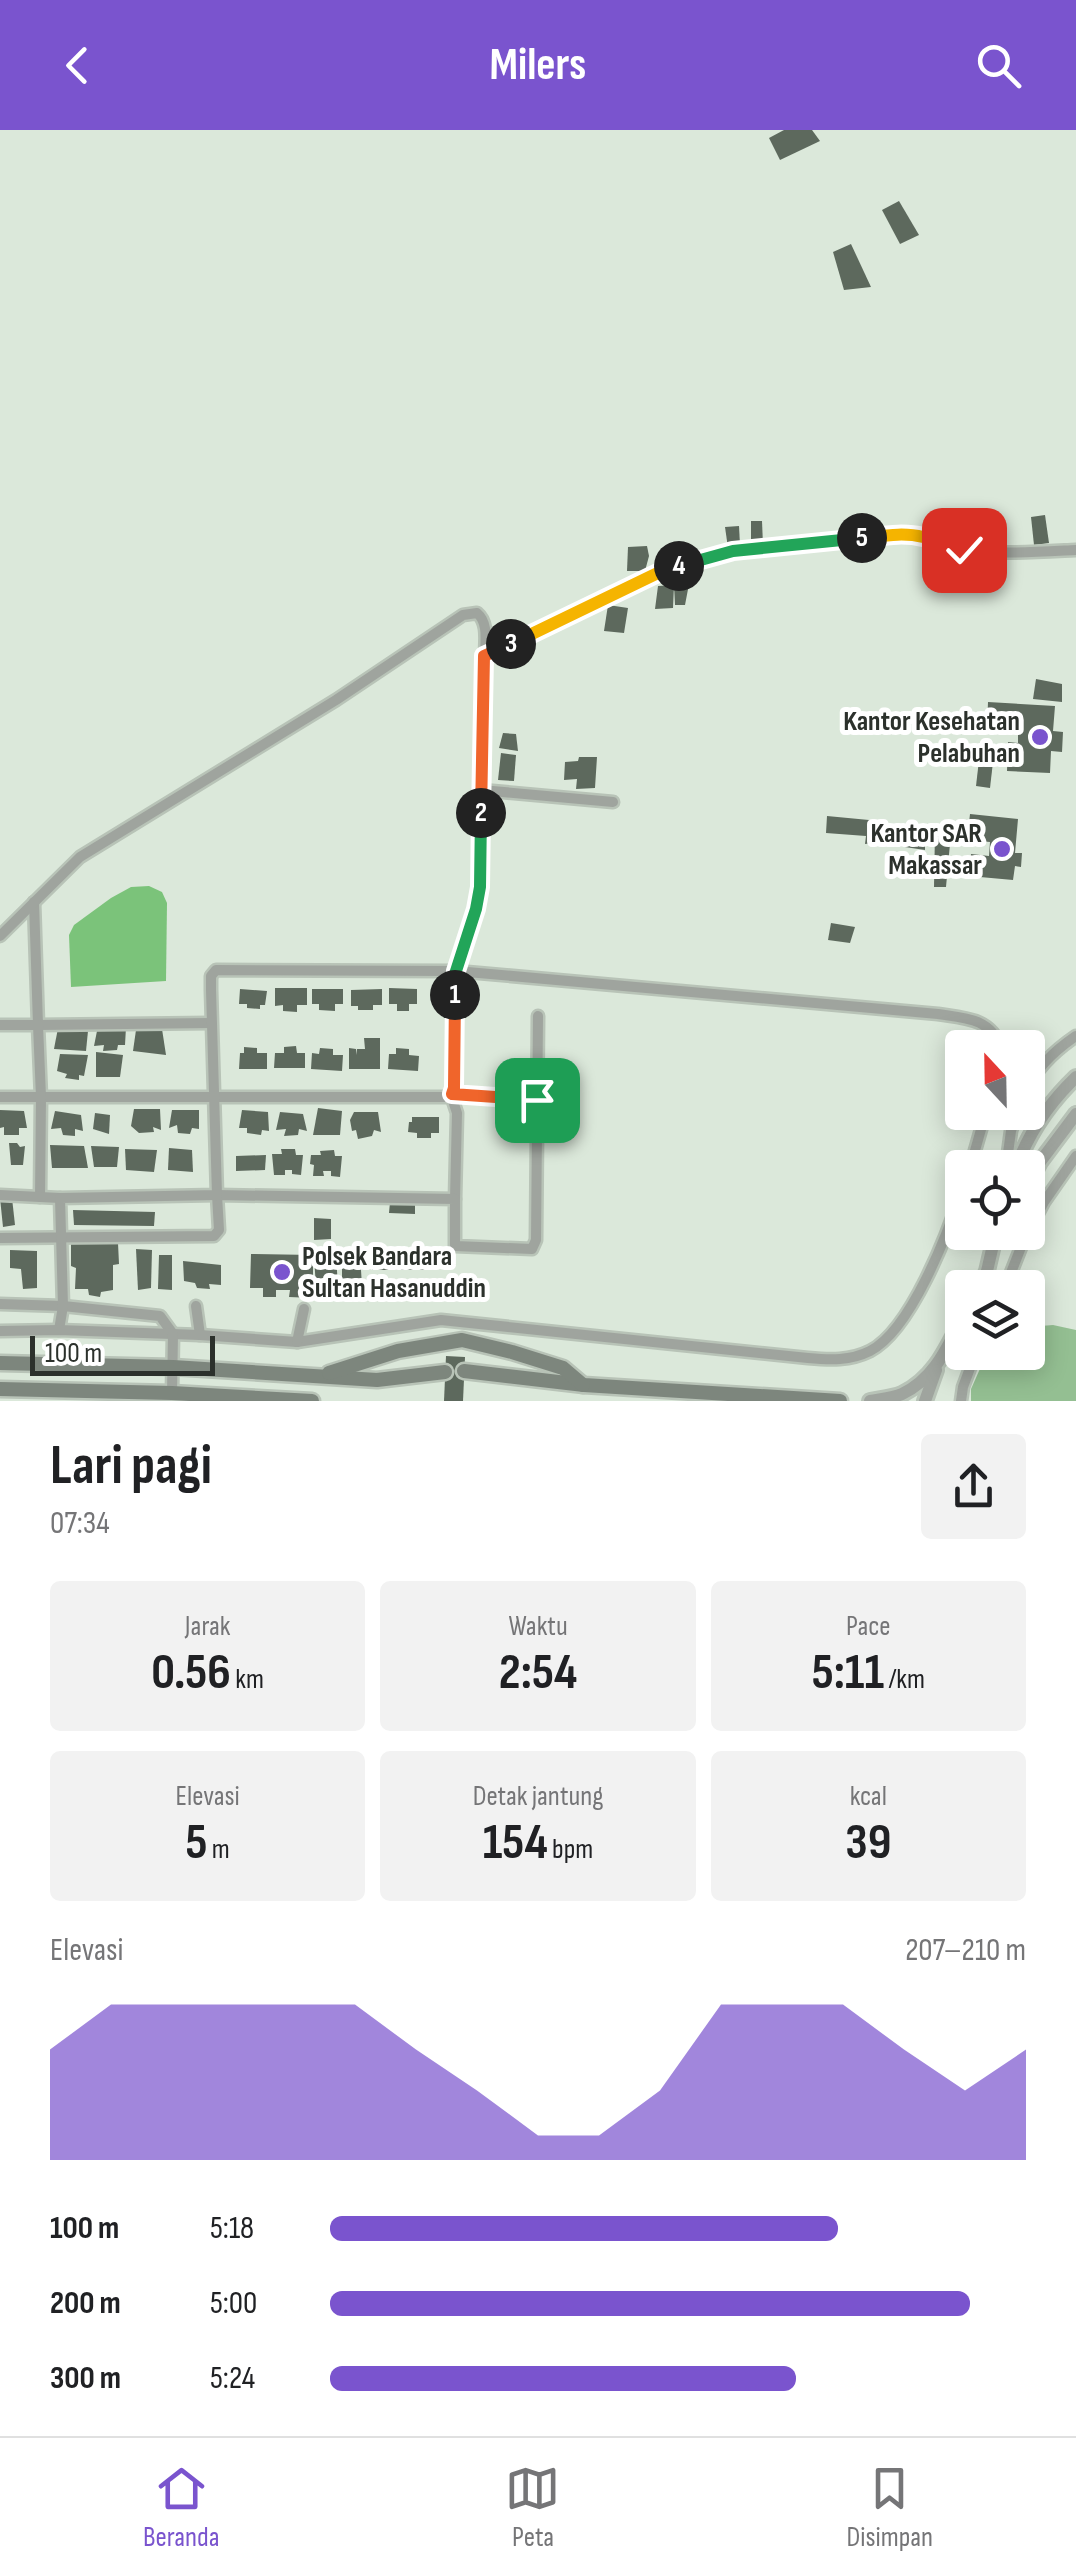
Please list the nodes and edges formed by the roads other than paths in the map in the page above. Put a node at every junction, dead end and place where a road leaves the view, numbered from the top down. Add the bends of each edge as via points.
1 (1076, 550) edge
2 (484, 656) junction
3 (482, 790) junction
4 (613, 802) dead end
5 (34, 902) junction
6 (0, 936) edge
7 (456, 971) junction
8 (538, 1016) dead end
9 (211, 1023) junction
10 (0, 1025) edge
11 (38, 1025) junction
12 (991, 1030) edge
13 (1076, 1036) edge
14 (1045, 1063) edge
15 (1076, 1077) edge
16 (452, 1094) junction
17 (0, 1096) edge
18 (214, 1096) junction
19 (41, 1097) junction
20 (537, 1100) junction
21 (1076, 1114) edge
22 (1022, 1150) edge
23 (1045, 1155) edge
24 (1076, 1156) edge
25 (217, 1194) junction
26 (0, 1196) edge
27 (40, 1196) junction
28 (60, 1198) junction
29 (455, 1200) junction
30 (1045, 1201) edge
31 (945, 1233) edge
32 (0, 1238) edge
33 (60, 1238) junction
34 (0, 1304) edge
35 (63, 1306) junction
36 (196, 1306) dead end
37 (304, 1309) dead end
38 (58, 1330) junction
39 (0, 1331) edge
40 (174, 1334) junction
41 (200, 1334) junction
42 (298, 1342) junction
43 (945, 1352) edge
44 (0, 1363) edge
45 (938, 1366) junction
46 (173, 1367) junction
47 (969, 1370) edge
48 (464, 1371) dead end
49 (445, 1372) dead end
50 (318, 1376) junction
51 (584, 1386) junction
52 (0, 1389) edge
53 (172, 1392) junction
54 (711, 1398) edge
55 (312, 1401) edge
56 (840, 1401) edge
57 (870, 1401) edge
58 (926, 1401) edge
59 (961, 1401) edge

1 - 2 street via 964,550 910,534 733,551 664,570
2 - 3 street
2 - 5 street via 482,616 463,616 80,858
3 - 4 street
3 - 7 street via 480,887
5 - 6 street
5 - 11 street
7 - 9 street via 216,970
7 - 12 street via 972,1018
7 - 16 street
8 - 20 street
9 - 11 street
9 - 18 street
10 - 11 street
11 - 19 street
13 - 14 street
15 - 22 street via 1052,1100
16 - 18 street
16 - 20 street
16 - 29 street
17 - 19 street
18 - 19 street
18 - 25 street
19 - 27 street
20 - 29 street via 534,1248 456,1246
21 - 23 street
24 - 30 street
25 - 28 street
25 - 29 street
25 - 33 street via 214,1236
26 - 27 street
27 - 28 street
28 - 33 street
31 - 42 street via 896,1328 882,1344 853,1358 441,1320
32 - 33 street
33 - 35 street
34 - 35 street
35 - 38 street
35 - 40 street via 160,1316
36 - 41 street
37 - 42 street
38 - 39 street
38 - 40 street
40 - 41 street
40 - 46 street
41 - 42 street
43 - 45 street
44 - 46 main road
45 - 57 street via 900,1395
45 - 58 street
46 - 50 main road
46 - 53 street
47 - 59 street
48 - 51 main road
49 - 50 main road via 377,1380
50 - 51 main road via 462,1340 551,1364
51 - 54 main road
52 - 53 main road
53 - 55 main road
54 - 56 main road

